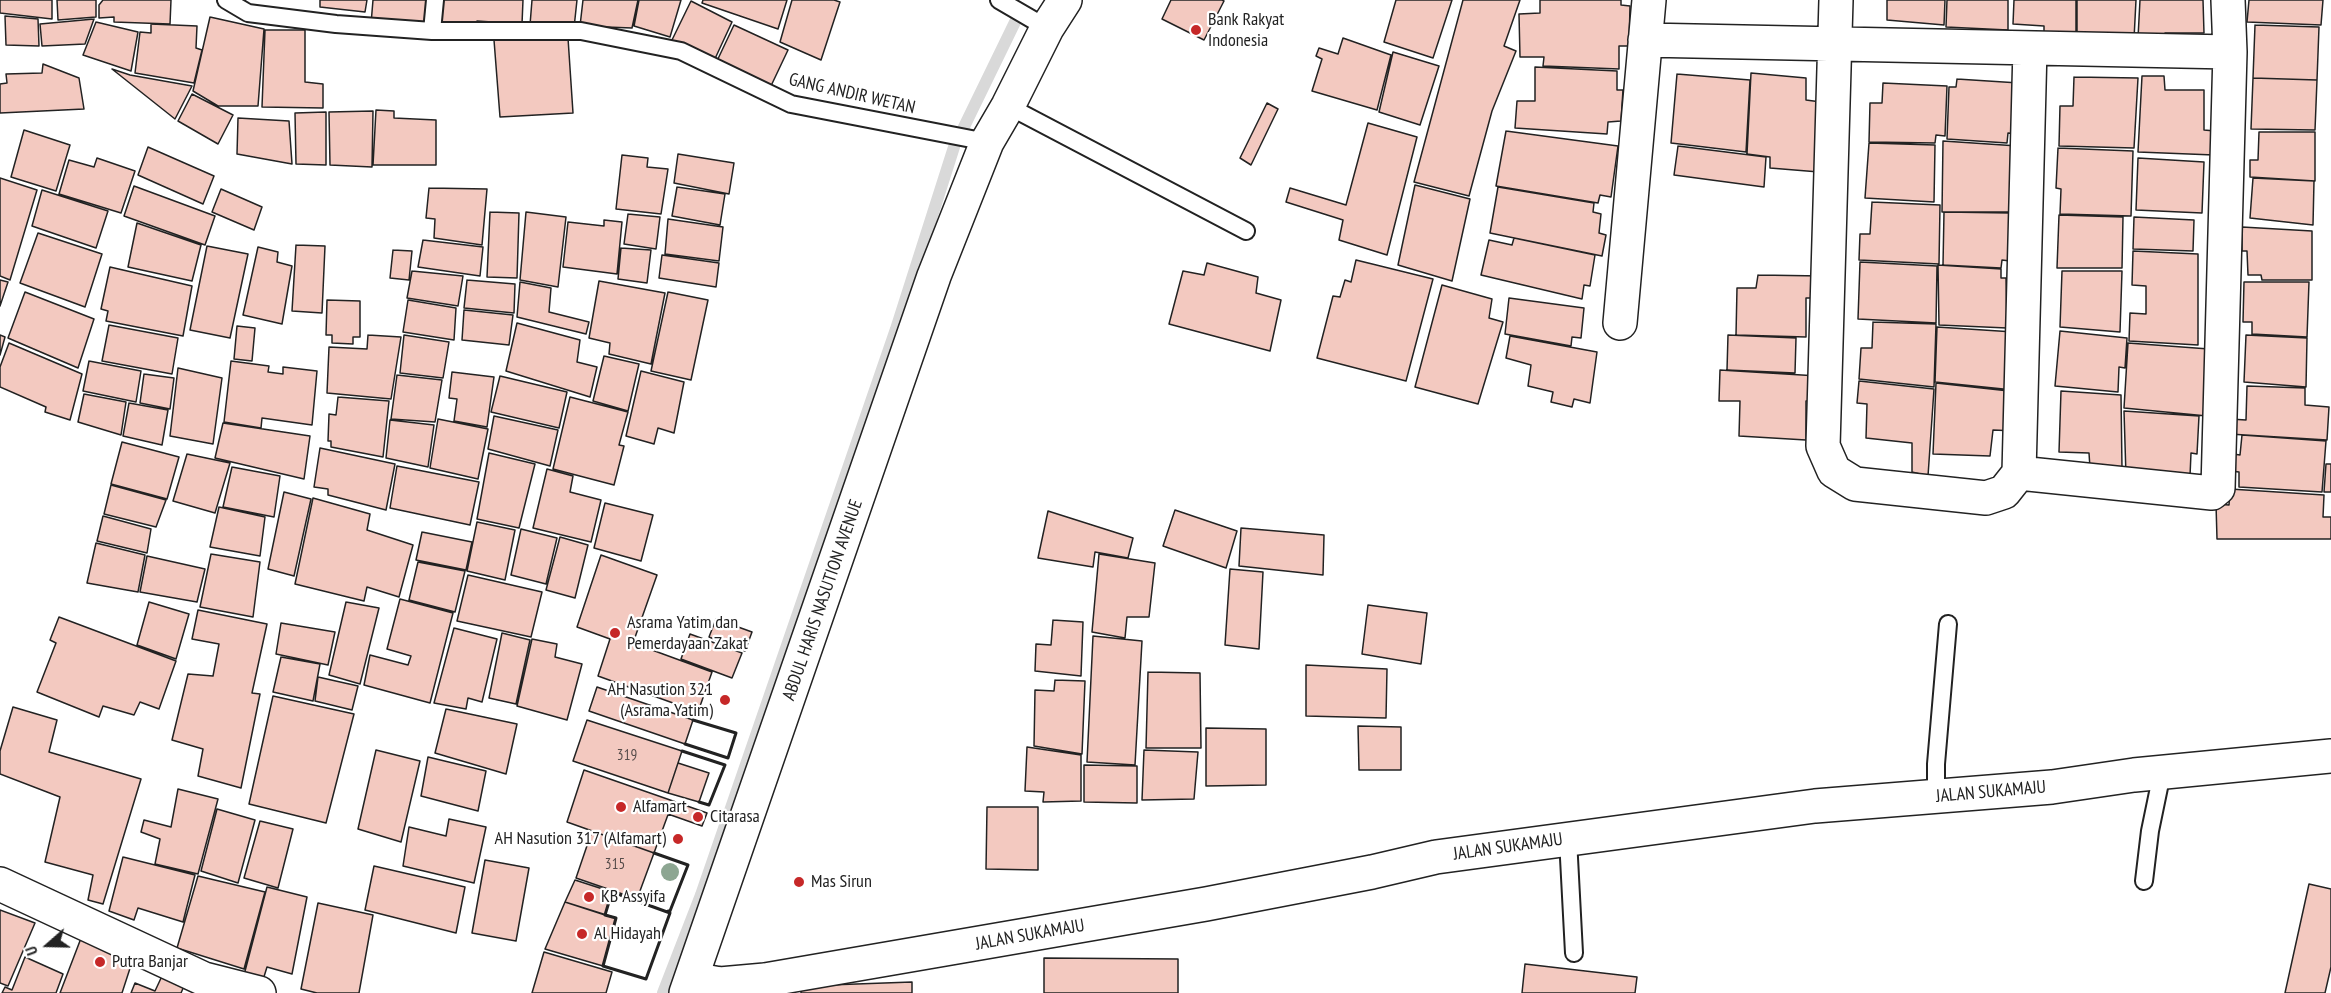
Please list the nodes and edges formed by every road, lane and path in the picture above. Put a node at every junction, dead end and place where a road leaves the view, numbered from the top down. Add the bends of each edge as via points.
1 (226, 0) edge
2 (435, 0) edge
3 (999, 0) edge
4 (1065, 0) edge
5 (1649, 0) edge
6 (1836, 0) edge
7 (2228, 0) edge
8 (1047, 27) junction
9 (432, 31) junction
10 (1646, 40) junction
11 (1835, 44) junction
12 (2030, 48) junction
13 (2229, 52) junction
14 (1008, 106) junction
15 (982, 155) junction
16 (1246, 231) dead end
17 (1620, 323) dead end
18 (2019, 473) junction
19 (1948, 624) dead end
20 (2331, 756) edge
21 (2162, 773) junction
22 (1936, 797) junction
23 (1568, 839) junction
24 (2144, 881) dead end
25 (0, 884) edge
26 (1574, 953) dead end
27 (689, 986) edge
28 (259, 993) edge

1 - 9 lane, GANG ANDIR WETAN via 248,13
2 - 9 lane
3 - 8 lane
4 - 8 main road, ABDUL HARIS NASUTION AVENUE
5 - 10 main road
6 - 11 main road
7 - 13 main road
8 - 14 main road, ABDUL HARIS NASUTION AVENUE
9 - 15 lane, GANG ANDIR WETAN via 581,31 681,51 791,104
10 - 11 main road
10 - 17 main road
11 - 12 main road
11 - 18 main road via 1823,446 1834,471 1855,484 1986,498 2004,492
12 - 13 main road
12 - 18 main road
13 - 18 main road via 2218,488 2212,493
14 - 15 main road, ABDUL HARIS NASUTION AVENUE
14 - 16 lane
15 - 27 main road, ABDUL HARIS NASUTION AVENUE via 934,276
19 - 22 lane
20 - 21 main road, JALAN SUKAMAJU
21 - 22 main road, JALAN SUKAMAJU
21 - 24 lane
22 - 23 main road, JALAN SUKAMAJU via 1815,806
23 - 26 lane
23 - 27 main road, JALAN SUKAMAJU via 1436,856 1206,904 765,980
25 - 28 main road via 204,979

